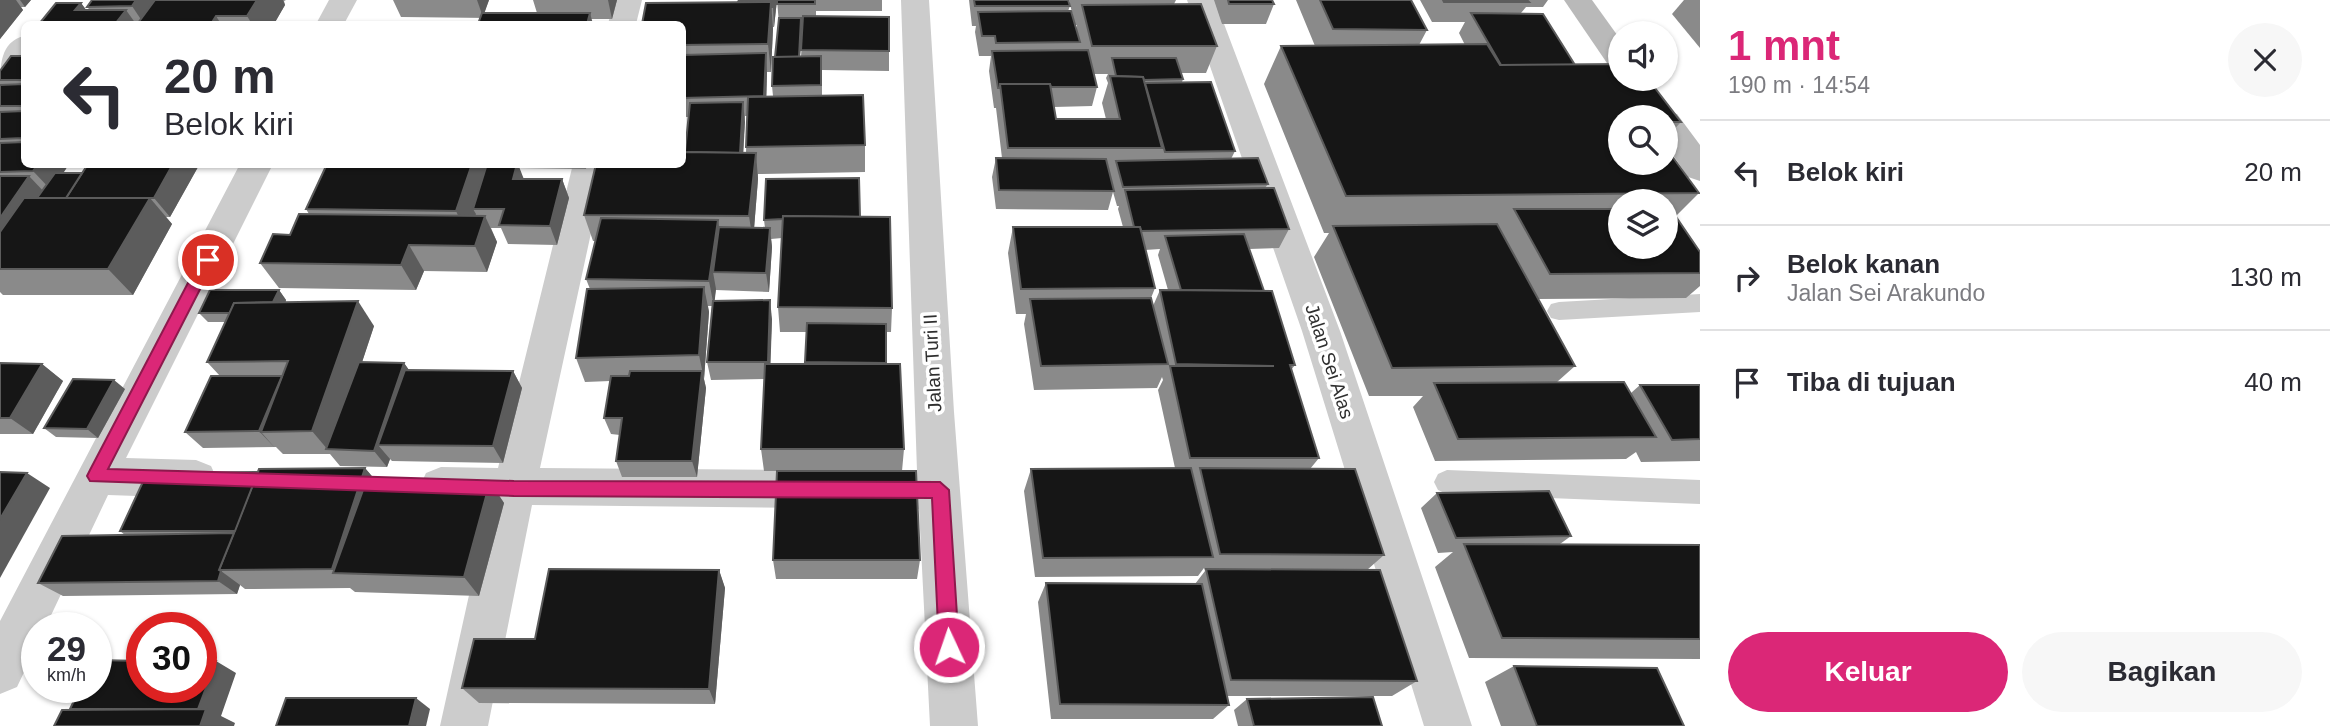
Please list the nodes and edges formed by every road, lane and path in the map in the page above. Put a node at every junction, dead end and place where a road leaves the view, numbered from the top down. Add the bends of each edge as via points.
1 (343, 0) edge
2 (628, 0) edge
3 (915, 0) edge
4 (1201, 0) edge
5 (1578, 0) edge
6 (332, 21) edge
7 (623, 21) edge
8 (1608, 42) edge
9 (21, 49) edge
10 (0, 78) edge
11 (1678, 138) edge
12 (255, 168) edge
13 (589, 168) edge
14 (1700, 169) edge
15 (1700, 303) edge
16 (1559, 311) dead end
17 (96, 476) junction
18 (235, 480) edge
19 (1447, 482) dead end
20 (403, 485) edge
21 (514, 489) junction
22 (940, 490) junction
23 (1700, 492) edge
24 (0, 670) edge
25 (464, 726) edge
26 (954, 726) edge
27 (1448, 726) edge

1 - 6 street
2 - 7 street
3 - 22 street, Jalan Turi II
4 - 27 street, Jalan Sei Alas via 1321,331
5 - 8 street
9 - 10 street
11 - 14 street
12 - 17 street
13 - 21 street
15 - 16 lane
17 - 18 street
17 - 24 street
19 - 23 lane
20 - 21 street
21 - 22 street
21 - 25 street
22 - 26 street, Jalan Turi II

